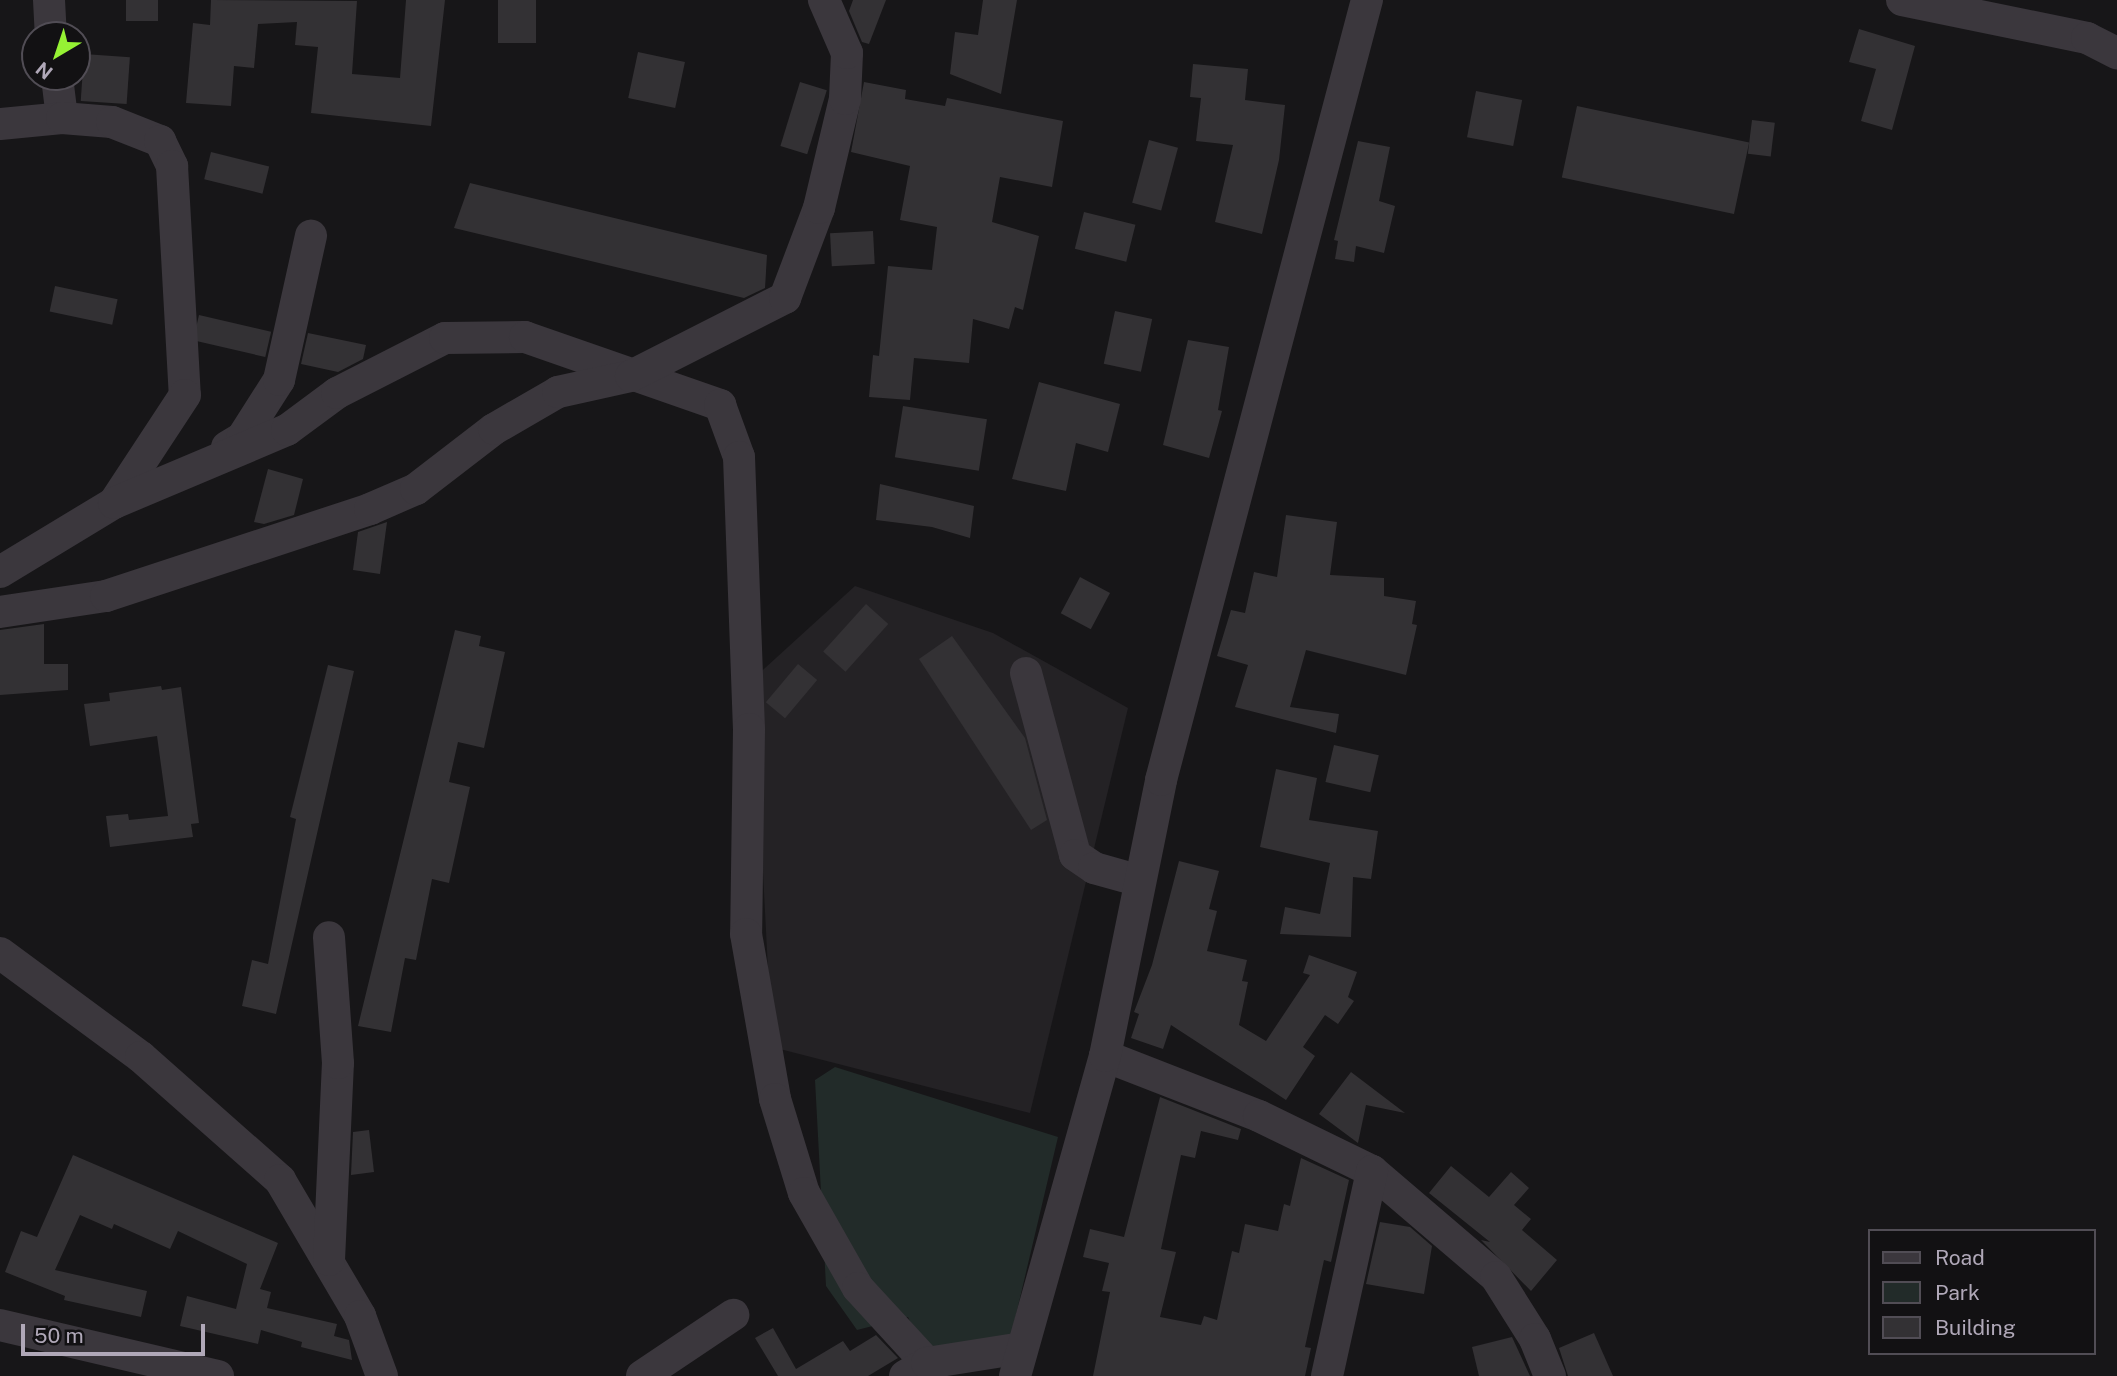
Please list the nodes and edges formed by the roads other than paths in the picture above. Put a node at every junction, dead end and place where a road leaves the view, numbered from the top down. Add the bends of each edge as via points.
1 (49, 0) edge
2 (824, 0) edge
3 (1367, 0) edge
4 (1902, 0) edge
5 (50, 21) edge
6 (2117, 53) edge
7 (59, 91) edge
8 (62, 118) junction
9 (0, 124) edge
10 (311, 236) dead end
11 (631, 376) junction
12 (208, 459) junction
13 (114, 503) junction
14 (0, 572) edge
15 (0, 612) edge
16 (1026, 673) dead end
17 (1137, 880) junction
18 (329, 937) dead end
19 (0, 953) edge
20 (1105, 1056) junction
21 (335, 1169) junction
22 (1371, 1171) junction
23 (281, 1180) junction
24 (329, 1260) junction
25 (733, 1315) dead end
26 (0, 1325) edge
27 (1018, 1362) edge
28 (916, 1369) edge
29 (218, 1376) edge
30 (382, 1376) edge
31 (642, 1376) edge
32 (1327, 1376) edge
33 (1549, 1376) edge

1 - 5 street
2 - 11 street via 846,53 845,99 819,208 785,298
3 - 17 street
4 - 6 street via 2087,38
7 - 8 street
8 - 9 street
8 - 13 street via 112,122 160,141 172,166 185,395
10 - 12 street via 279,380 242,438
11 - 12 street via 525,337 445,338 337,393 287,430
11 - 15 street via 558,391 494,429 416,489 370,509 106,596
11 - 28 street via 720,405 739,457 749,729 746,934 775,1099 804,1193 858,1288
12 - 13 street
13 - 14 street
16 - 17 street via 1075,855 1094,868
17 - 20 street
18 - 21 street via 338,1063
19 - 23 street via 141,1057
20 - 22 street via 1259,1116
20 - 27 street
21 - 23 street via 313,1179
21 - 24 street
22 - 32 street
22 - 33 street via 1496,1277 1535,1339
23 - 24 street
24 - 30 street via 360,1316
25 - 31 street
26 - 29 street
27 - 28 street

